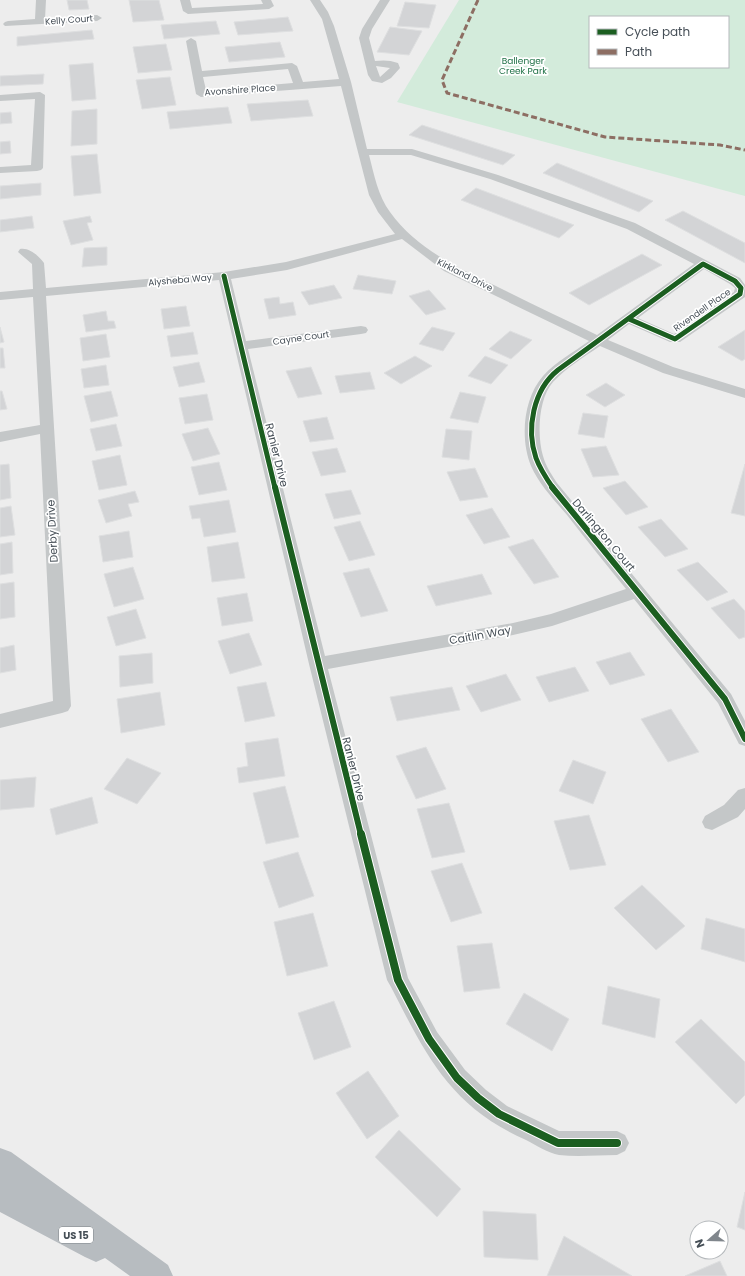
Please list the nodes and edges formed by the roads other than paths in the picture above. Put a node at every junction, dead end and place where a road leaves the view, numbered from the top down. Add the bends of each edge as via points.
1 (41, 0) edge
2 (185, 0) edge
3 (266, 0) edge
4 (318, 0) edge
5 (385, 0) edge
6 (0, 17) edge
7 (41, 18) junction
8 (97, 18) dead end
9 (8, 24) dead end
10 (191, 41) dead end
11 (371, 64) dead end
12 (197, 74) junction
13 (346, 82) junction
14 (299, 86) junction
15 (0, 98) edge
16 (363, 152) junction
17 (0, 170) edge
18 (404, 235) junction
19 (24, 252) dead end
20 (703, 264) junction
21 (224, 276) junction
22 (40, 292) junction
23 (0, 296) edge
24 (629, 319) junction
25 (361, 330) dead end
26 (597, 340) junction
27 (240, 346) junction
28 (745, 394) edge
29 (47, 428) junction
30 (0, 437) edge
31 (638, 591) junction
32 (318, 664) junction
33 (0, 721) edge
34 (745, 739) edge
35 (745, 796) edge
36 (712, 822) dead end
37 (617, 1143) dead end
38 (0, 1163) edge
39 (0, 1195) edge
40 (152, 1276) edge
41 (157, 1276) edge

1 - 7 street, Kelly Court
2 - 3 street via 188,11 269,6
4 - 13 street, Kirkland Drive via 325,14
5 - 11 street via 364,38
6 - 7 street, Kelly Court
7 - 8 street, Kelly Court
7 - 9 street, Kelly Court
10 - 12 street, Avonshire Place
12 - 14 street, Avonshire Place via 292,66
12 - 14 street, Avonshire Place via 201,94
13 - 14 street, Avonshire Place
13 - 16 street, Kirkland Drive
15 - 17 street via 40,95 37,168
16 - 18 street, Kirkland Drive via 378,203
16 - 20 street, Rivendell Place via 412,152 494,177 631,226
18 - 21 street, Alysheba Way via 287,266
18 - 26 street, Kirkland Drive via 428,256 448,268
19 - 22 street, Derby Drive via 38,263
20 - 24 street
20 - 24 street, Rivendell Place via 735,281 741,288 740,294 675,339
21 - 22 street, Alysheba Way
21 - 27 street, Ranier Drive
22 - 23 street, Alysheba Way
22 - 29 street, Derby Drive
24 - 26 street
25 - 27 street, Cayne Court
26 - 28 street, Kirkland Drive via 666,370
26 - 31 street, Darlington Court via 546,381 536,403 532,424 533,447 539,466 552,487
27 - 32 street, Ranier Drive
29 - 30 street
29 - 33 street, Derby Drive via 62,706
31 - 32 street, Caitlin Way via 552,620 513,630
31 - 34 street, Darlington Court via 725,698
32 - 37 street, Ranier Drive via 398,980 429,1040 458,1078 499,1114 558,1143
35 - 36 street via 731,811
38 - 41 highway
39 - 40 highway, US 15

